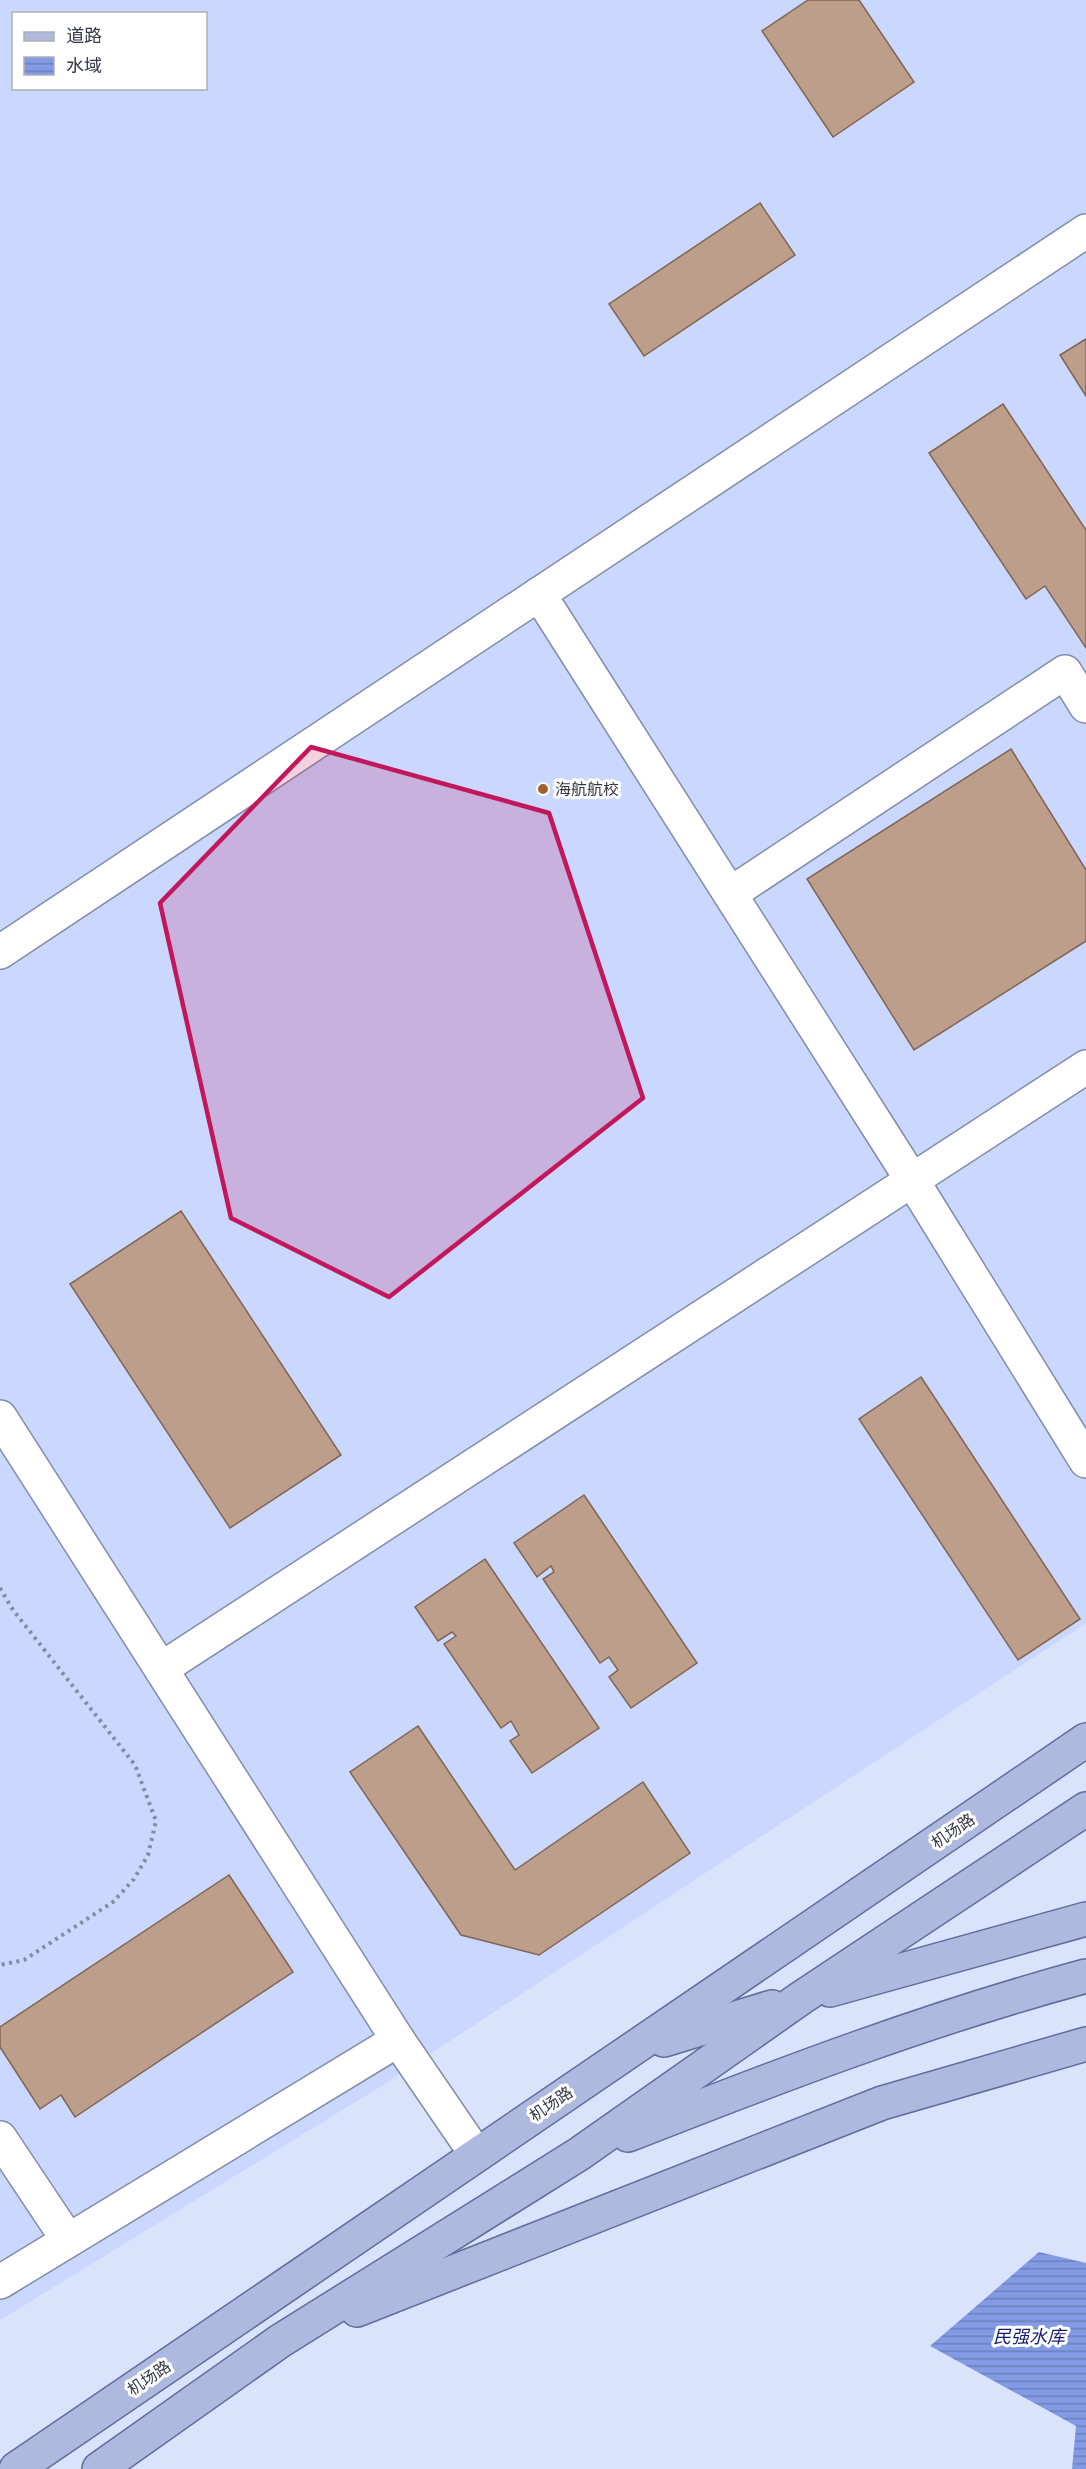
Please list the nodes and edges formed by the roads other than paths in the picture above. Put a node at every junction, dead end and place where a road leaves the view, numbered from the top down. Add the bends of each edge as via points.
1 (1086, 231) edge
2 (539, 594) junction
3 (1086, 706) edge
4 (730, 894) junction
5 (0, 952) edge
6 (1086, 1067) edge
7 (912, 1180) junction
8 (0, 1417) edge
9 (1086, 1461) edge
10 (161, 1670) junction
11 (1086, 1740) edge
12 (1086, 1809) edge
13 (1086, 1920) edge
14 (1086, 1976) edge
15 (801, 1998) junction
16 (398, 2040) junction
17 (1086, 2044) edge
18 (632, 2050) junction
19 (0, 2138) edge
20 (476, 2154) junction
21 (579, 2154) junction
22 (68, 2240) junction
23 (0, 2282) edge
24 (280, 2341) junction
25 (16, 2469) edge
26 (99, 2469) edge

1 - 2 lane
2 - 4 lane
2 - 5 lane
3 - 4 lane via 1065,672
4 - 7 lane
6 - 7 lane
7 - 9 lane
7 - 10 lane
8 - 10 lane
10 - 16 lane
11 - 18 main road, 机场路
12 - 15 main road
13 - 15 main road
14 - 21 main road via 801,2067
15 - 18 main road
15 - 21 main road
16 - 20 lane
16 - 22 lane
17 - 24 main road via 882,2103
18 - 20 main road, 机场路
19 - 22 lane
20 - 25 main road, 机场路
21 - 24 main road
22 - 23 lane
24 - 26 main road

